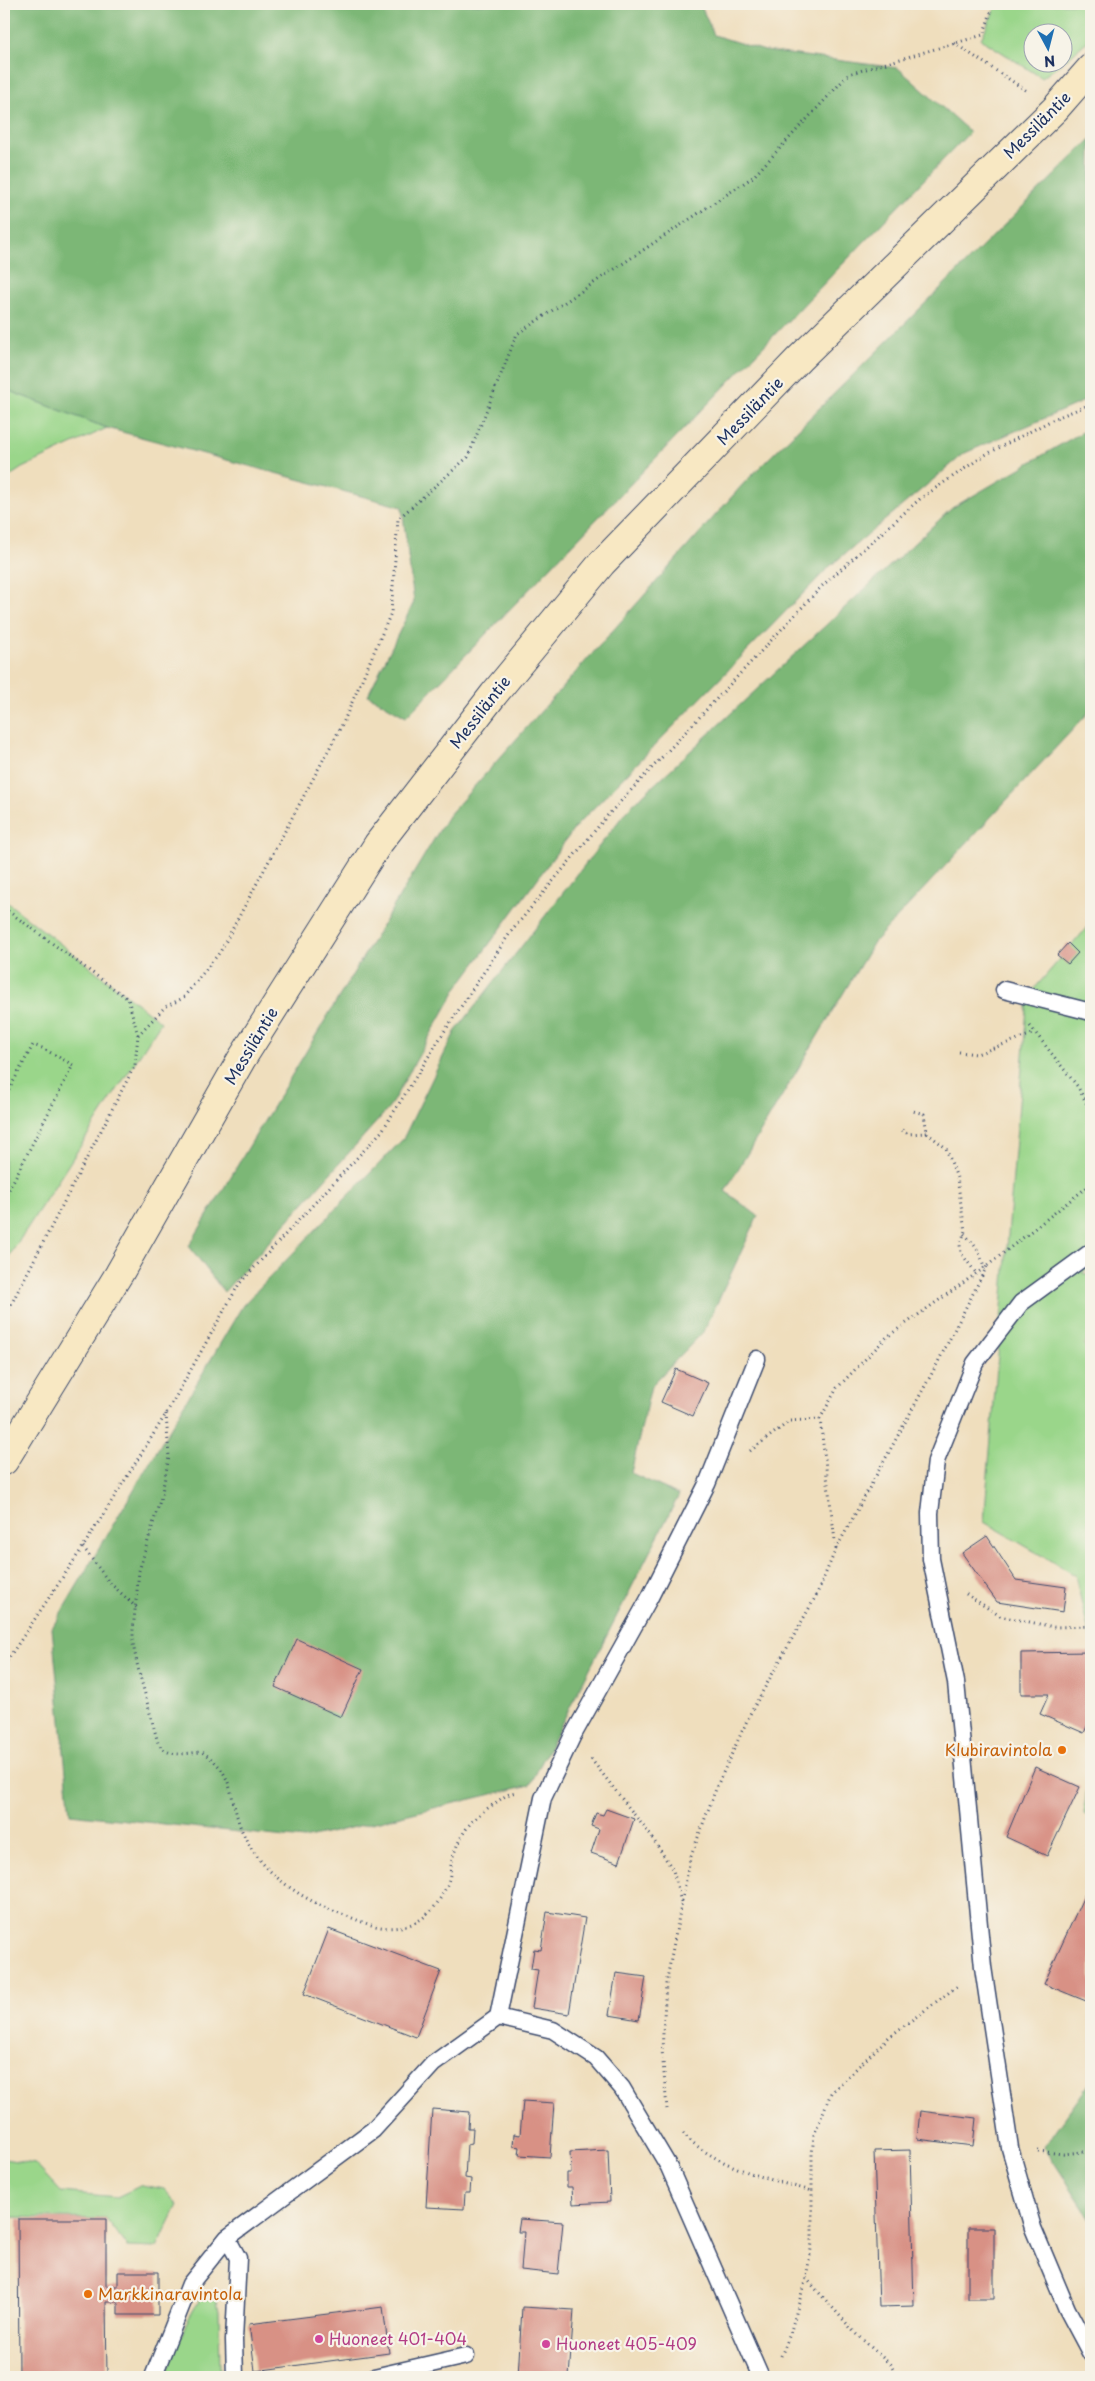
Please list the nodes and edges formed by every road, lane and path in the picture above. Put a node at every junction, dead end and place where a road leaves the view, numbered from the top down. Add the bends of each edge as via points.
1 (994, 4) edge
2 (954, 44) junction
3 (1091, 68) edge
4 (1055, 109) junction
5 (1091, 404) edge
6 (4, 908) edge
7 (1009, 991) joint
8 (1091, 1012) edge
9 (1035, 1033) junction
10 (138, 1035) junction
11 (959, 1052) dead end
12 (4, 1098) edge
13 (913, 1111) dead end
14 (1091, 1112) edge
15 (902, 1130) dead end
16 (927, 1133) junction
17 (1091, 1184) edge
18 (4, 1199) edge
19 (964, 1234) junction
20 (1091, 1252) edge
21 (985, 1267) junction
22 (976, 1273) junction
23 (4, 1318) edge
24 (757, 1359) dead end
25 (166, 1414) junction
26 (820, 1419) junction
27 (4, 1462) edge
28 (707, 1484) junction
29 (83, 1547) junction
30 (836, 1550) junction
31 (962, 1592) dead end
32 (137, 1608) junction
33 (1091, 1626) edge
34 (4, 1665) edge
35 (572, 1737) junction
36 (543, 1798) junction
37 (681, 1904) junction
38 (983, 1967) junction
39 (498, 2017) junction
40 (667, 2116) dead end
41 (680, 2131) dead end
42 (1010, 2148) junction
43 (1091, 2151) edge
44 (812, 2191) junction
45 (228, 2238) junction
46 (806, 2278) junction
47 (1091, 2354) edge
48 (466, 2356) dead end
49 (780, 2360) dead end
50 (153, 2377) edge
51 (235, 2377) edge
52 (374, 2377) edge
53 (761, 2377) edge
54 (898, 2377) edge

1 - 2 path via 983,35
2 - 4 path
2 - 10 path via 849,74 753,177 518,334 468,457 398,519 391,613 343,722 220,952 183,998 165,1007
3 - 4 street, Messiläntie
4 - 27 street, Messiläntie via 799,359 602,563 488,702 368,861 241,1060 119,1274
5 - 25 path via 1056,418 985,455 921,498 822,586 607,816 510,933 382,1131 239,1284
6 - 10 path via 128,999
7 - 8 lane
7 - 9 path
9 - 11 path via 977,1054
9 - 14 path via 1078,1087
10 - 23 path via 135,1065
12 - 18 path via 33,1045 73,1066
13 - 16 path via 924,1114
15 - 16 path via 908,1134
16 - 19 path via 946,1148 954,1170
17 - 21 path
19 - 21 path via 981,1255
19 - 22 path via 961,1253
20 - 38 lane via 1020,1303 975,1363 936,1461 930,1513 931,1559 956,1682
21 - 22 path
21 - 30 path via 937,1364
22 - 26 path via 887,1337 837,1388
24 - 28 lane
25 - 29 path
25 - 32 path via 170,1457 139,1571
26 - 28 path via 790,1421
26 - 30 path
28 - 35 lane via 650,1598
29 - 32 path via 109,1582
29 - 34 path
30 - 37 path via 816,1596 750,1714 717,1786 690,1859
31 - 33 path via 1000,1616 1054,1626
32 - 36 path via 133,1644 158,1743 164,1751 174,1755 202,1752 222,1770 228,1777 238,1822 250,1847 279,1880 315,1904 374,1926 400,1927 417,1922 432,1912 443,1894 458,1844 477,1815 507,1793 524,1791
35 - 36 lane
35 - 37 path via 651,1836 673,1870
36 - 39 lane
37 - 40 path via 666,1984 662,2050
38 - 42 lane
38 - 44 path via 889,2036 831,2094 814,2135
39 - 45 lane via 433,2064 373,2130
39 - 53 lane via 553,2030 596,2058 622,2088 669,2167
41 - 44 path via 693,2145 752,2175
42 - 43 path via 1063,2154
42 - 47 lane via 1033,2228 1067,2309
44 - 46 path via 812,2243
45 - 50 lane via 190,2284
45 - 51 lane via 238,2258
46 - 49 path
46 - 54 path via 856,2334 891,2365
48 - 52 lane

